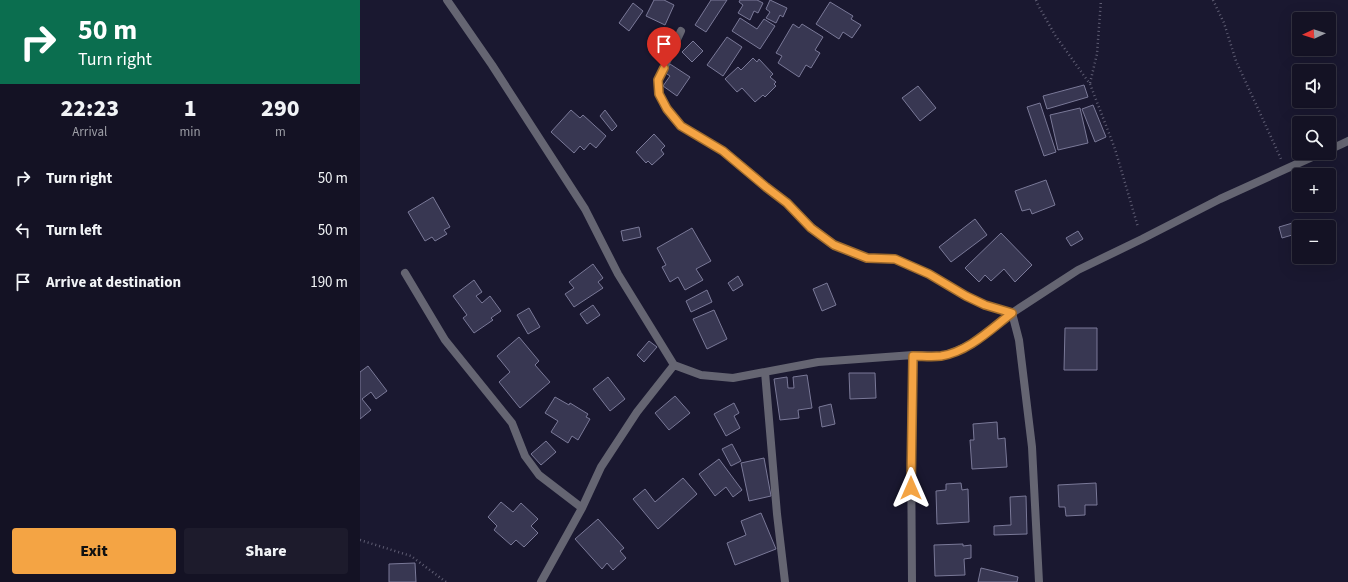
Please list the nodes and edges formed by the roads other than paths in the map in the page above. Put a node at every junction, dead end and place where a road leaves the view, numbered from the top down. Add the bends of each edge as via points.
1 (447, 0) edge
2 (681, 31) dead end
3 (1348, 141) edge
4 (1336, 147) edge
5 (1305, 160) edge
6 (405, 272) dead end
7 (1012, 313) junction
8 (913, 356) junction
9 (674, 365) junction
10 (765, 372) junction
11 (582, 508) junction
12 (541, 582) edge
13 (785, 582) edge
14 (912, 582) edge
15 (1039, 582) edge

1 - 9 street via 585,209 618,274
2 - 7 street via 658,80 659,94 681,126 723,151 834,245 867,258 895,259 929,274 985,305
3 - 4 street
5 - 7 street via 1220,199 1078,270
6 - 11 street via 445,340 512,423 525,456 539,475
7 - 8 street via 972,344 954,352 941,356
7 - 15 street via 1019,340 1032,447
8 - 10 street via 818,362
8 - 14 street
9 - 10 street via 718,378
9 - 11 street via 637,412 601,467
10 - 13 street
11 - 12 street

